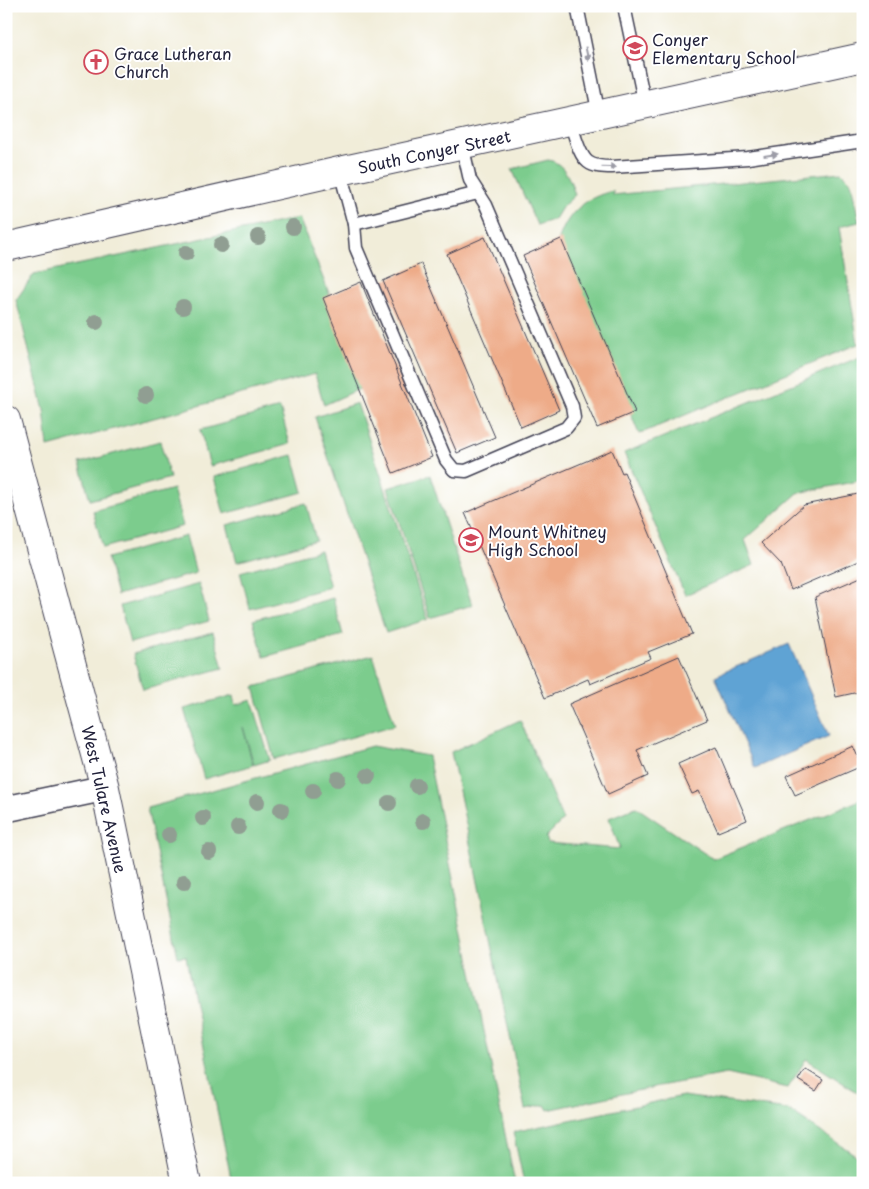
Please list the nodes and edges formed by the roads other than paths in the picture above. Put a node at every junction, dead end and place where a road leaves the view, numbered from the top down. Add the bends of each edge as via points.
1 (577, 6) edge
2 (624, 6) edge
3 (863, 57) edge
4 (645, 105) junction
5 (599, 115) junction
6 (570, 122) junction
7 (863, 141) edge
8 (462, 144) junction
9 (340, 171) junction
10 (478, 193) junction
11 (354, 224) junction
12 (6, 247) edge
13 (6, 420) edge
14 (105, 788) junction
15 (6, 808) edge
16 (187, 1183) edge

1 -> 5 lane
2 - 4 lane
3 - 4 street, South Conyer Street
4 - 5 street, South Conyer Street
5 - 6 street, South Conyer Street
6 -> 7 lane via 588,162 605,167 748,158
6 - 8 street, South Conyer Street
8 - 9 street, South Conyer Street
8 - 10 lane via 470,180
9 - 11 lane
9 - 12 street, South Conyer Street
10 - 11 lane
10 - 11 lane via 572,406 574,418 566,428 466,472 454,470 446,460 356,248
13 - 14 street, West Tulare Avenue
14 - 15 street
14 - 16 street, West Tulare Avenue

